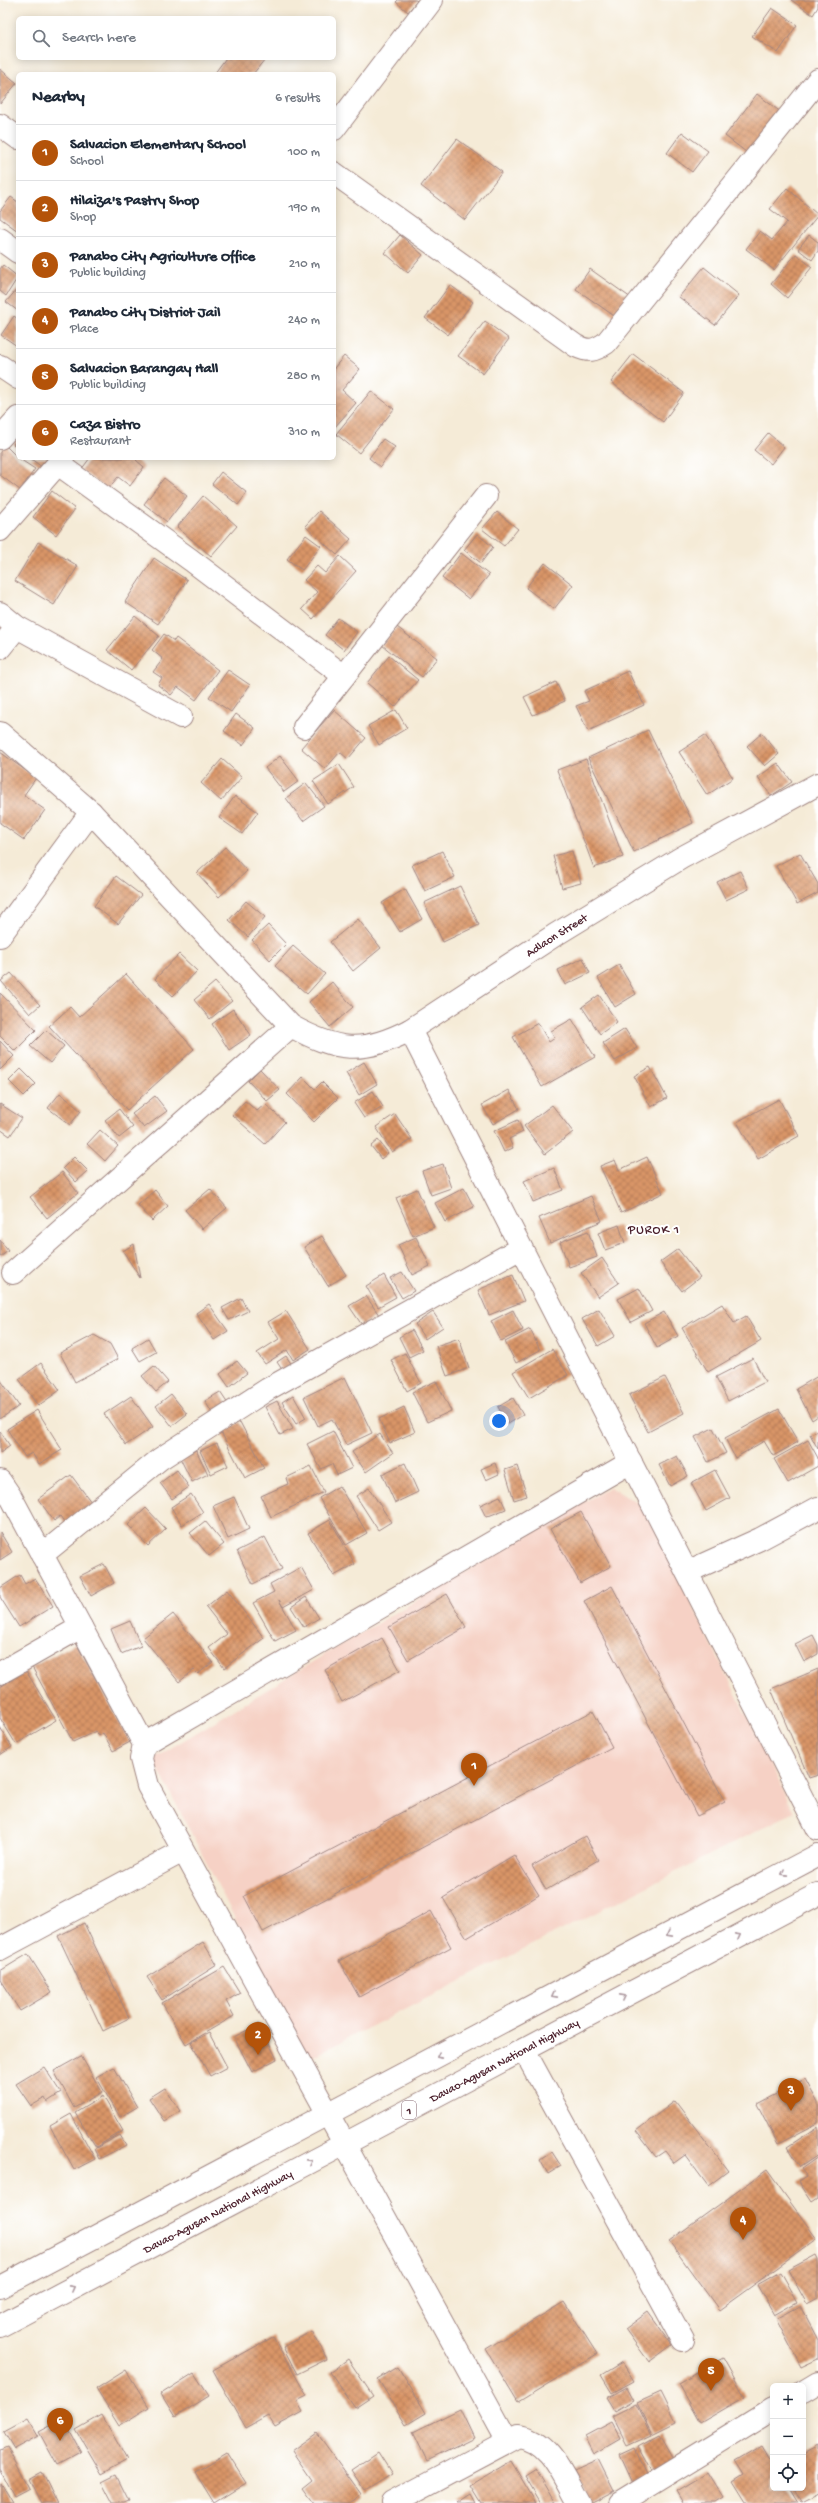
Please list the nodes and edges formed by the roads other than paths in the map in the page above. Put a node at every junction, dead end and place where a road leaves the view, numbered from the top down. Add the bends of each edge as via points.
1 (432, 0) edge
2 (818, 80) edge
3 (0, 125) edge
4 (336, 127) edge
5 (16, 137) edge
6 (336, 174) edge
7 (0, 239) edge
8 (16, 251) edge
9 (0, 366) edge
10 (16, 377) edge
11 (16, 420) edge
12 (0, 438) edge
13 (60, 461) edge
14 (486, 496) dead end
15 (0, 530) edge
16 (0, 613) edge
17 (17, 627) junction
18 (0, 648) edge
19 (344, 676) junction
20 (181, 716) dead end
21 (304, 727) dead end
22 (0, 733) edge
23 (818, 784) edge
24 (91, 812) junction
25 (0, 936) edge
26 (291, 1026) junction
27 (410, 1030) junction
28 (521, 1248) junction
29 (13, 1273) dead end
30 (631, 1462) junction
31 (0, 1481) edge
32 (818, 1508) edge
33 (42, 1555) junction
34 (687, 1572) junction
35 (81, 1627) junction
36 (0, 1673) edge
37 (144, 1744) junction
38 (818, 1829) edge
39 (183, 1851) junction
40 (818, 1855) edge
41 (818, 1894) edge
42 (0, 1949) edge
43 (586, 1978) junction
44 (603, 2008) junction
45 (524, 2050) junction
46 (329, 2114) junction
47 (345, 2144) junction
48 (25, 2274) junction
49 (0, 2287) edge
50 (41, 2305) junction
51 (0, 2326) edge
52 (683, 2340) dead end
53 (818, 2383) edge
54 (806, 2390) edge
55 (770, 2411) edge
56 (507, 2440) junction
57 (392, 2503) edge
58 (579, 2503) edge
59 (620, 2503) edge

1 - 4 main road
2 - 6 main road via 606,343 595,351 576,346
3 - 5 main road
7 - 8 main road
9 - 10 main road
11 - 12 main road
13 - 15 main road
13 - 19 main road
14 - 19 main road
16 - 17 main road
17 - 18 main road
17 - 20 main road
19 - 21 main road
22 - 24 main road, Adlaon Street
23 - 27 main road, Adlaon Street via 681,858 555,935
24 - 25 main road
24 - 26 main road, Adlaon Street
26 - 27 main road, Adlaon Street via 319,1042 340,1047 365,1046 388,1041
26 - 29 main road
27 - 28 main road
28 - 30 main road
28 - 33 main road via 249,1401 160,1459
30 - 34 main road
30 - 37 main road
31 - 33 main road
32 - 34 main road
33 - 35 main road
34 - 38 main road
35 - 36 main road
35 - 37 main road
37 - 39 main road via 141,1759 145,1779
39 - 42 main road
39 - 46 main road
40 -> 43 main road
44 -> 41 main road, Davao-Agusan National Highway / 1
43 - 44 main road
43 -> 46 main road
44 - 45 main road, Davao-Agusan National Highway / 1
45 - 47 main road, Davao-Agusan National Highway / 1
45 - 52 main road
46 - 47 main road
46 - 48 main road
50 -> 47 main road, Davao-Agusan National Highway / 1
47 - 56 main road
48 - 49 main road
48 - 50 main road
50 - 51 main road, Davao-Agusan National Highway / 1
53 - 54 main road
55 - 59 main road
56 - 57 main road
56 - 58 main road via 518,2436 529,2437 540,2443 548,2451

